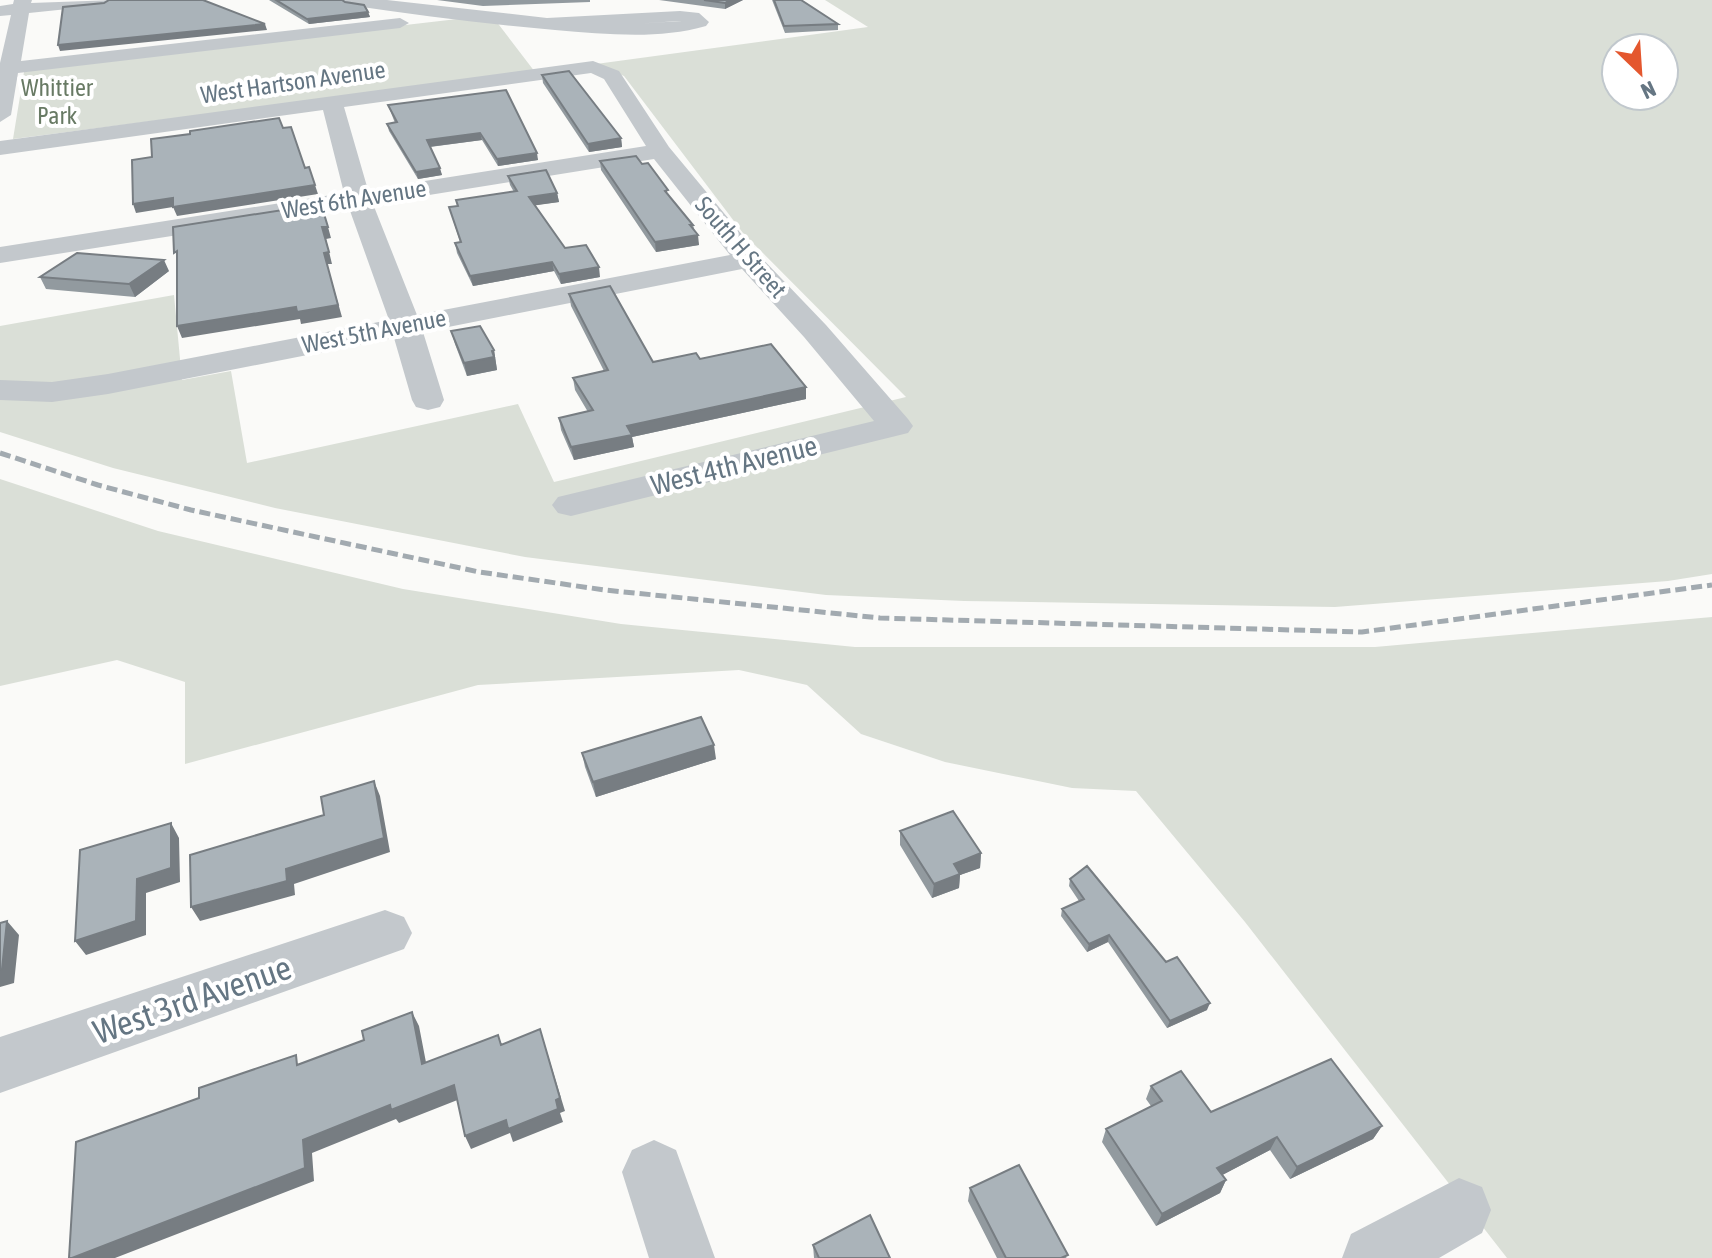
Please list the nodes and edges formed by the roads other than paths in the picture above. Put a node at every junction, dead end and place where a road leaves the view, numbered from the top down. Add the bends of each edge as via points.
1 (106, 0) edge
2 (348, 0) edge
3 (23, 4) edge
4 (0, 11) edge
5 (468, 15) junction
6 (550, 23) junction
7 (593, 67) joint
8 (5, 68) edge
9 (332, 104) junction
10 (0, 115) edge
11 (0, 148) edge
12 (660, 151) junction
13 (358, 198) junction
14 (0, 255) edge
15 (748, 260) junction
16 (406, 325) junction
17 (0, 390) edge
18 (428, 400) dead end
19 (896, 426) joint
20 (571, 505) dead end
21 (385, 933) dead end
22 (0, 1065) edge
23 (654, 1172) dead end
24 (1459, 1210) dead end
25 (682, 1258) edge
26 (1375, 1258) edge

1 - 3 street
2 - 5 street
3 - 4 street
3 - 8 street
5 - 6 street
5 - 8 street
6 - 6 street via 680,16 700,22 685,28 638,30
7 - 9 street, West Hartson Avenue
7 - 12 street, South H Street via 612,75
8 - 10 street
9 - 11 street, West Hartson Avenue
9 - 13 street
12 - 13 street, West 6th Avenue
12 - 15 street, South H Street
13 - 14 street, West 6th Avenue
13 - 16 street
15 - 16 street, West 5th Avenue
15 - 19 street, South H Street
16 - 17 street, West 5th Avenue via 108,384 52,392
16 - 18 street
19 - 20 street, West 4th Avenue
21 - 22 street, West 3rd Avenue
23 - 25 street
24 - 26 street

